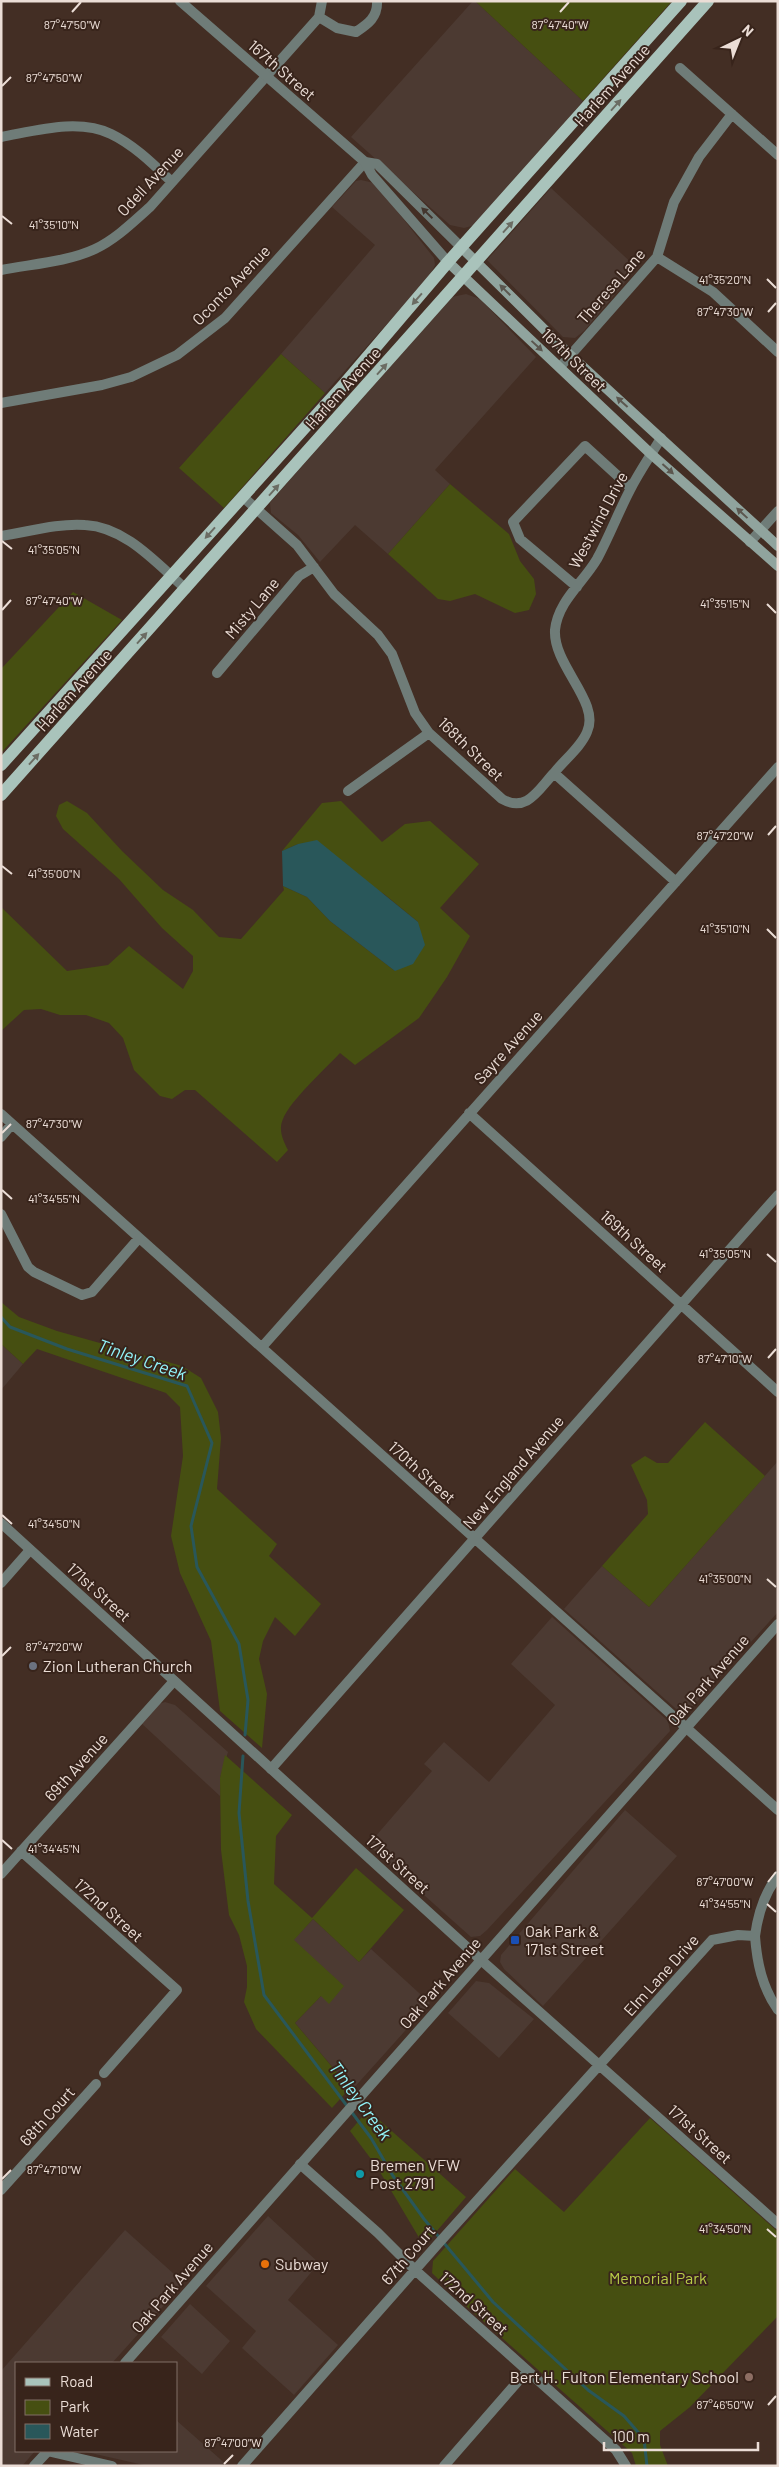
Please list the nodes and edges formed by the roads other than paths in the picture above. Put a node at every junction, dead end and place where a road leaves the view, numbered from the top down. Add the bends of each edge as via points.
1 (180, 1) edge
2 (322, 1) edge
3 (377, 1) edge
4 (681, 1) edge
5 (708, 1) edge
6 (319, 17) junction
7 (680, 68) dead end
8 (266, 76) junction
9 (732, 114) junction
10 (1, 137) edge
11 (778, 155) edge
12 (365, 162) junction
13 (172, 182) junction
14 (462, 247) junction
15 (657, 257) junction
16 (448, 262) junction
17 (476, 262) junction
18 (1, 270) edge
19 (464, 276) junction
20 (778, 352) edge
21 (570, 355) junction
22 (560, 367) junction
23 (1, 403) edge
24 (661, 438) junction
25 (652, 454) junction
26 (631, 488) junction
27 (243, 497) junction
28 (257, 509) junction
29 (778, 511) edge
30 (761, 531) junction
31 (1, 536) edge
32 (750, 542) junction
33 (778, 546) edge
34 (778, 566) edge
35 (314, 567) junction
36 (171, 576) junction
37 (577, 587) junction
38 (186, 589) junction
39 (217, 673) dead end
40 (429, 734) junction
41 (1, 764) edge
42 (778, 767) edge
43 (554, 773) junction
44 (348, 791) dead end
45 (1, 795) edge
46 (676, 882) junction
47 (469, 1113) junction
48 (1, 1114) edge
49 (12, 1124) junction
50 (1, 1137) edge
51 (778, 1195) edge
52 (1, 1214) edge
53 (139, 1238) junction
54 (681, 1304) junction
55 (262, 1348) junction
56 (778, 1392) edge
57 (1, 1524) edge
58 (474, 1539) junction
59 (30, 1550) junction
60 (1, 1583) edge
61 (778, 1624) edge
62 (174, 1681) junction
63 (685, 1728) junction
64 (271, 1769) junction
65 (778, 1810) edge
66 (21, 1851) junction
67 (1, 1874) edge
68 (778, 1876) edge
69 (755, 1936) junction
70 (481, 1960) junction
71 (778, 2010) edge
72 (600, 2066) junction
73 (104, 2073) dead end
74 (96, 2084) dead end
75 (300, 2164) junction
76 (1, 2190) edge
77 (778, 2224) edge
78 (415, 2270) junction
79 (126, 2362) edge
80 (527, 2371) junction
81 (47, 2452) edge
82 (52, 2452) edge
83 (34, 2466) edge
84 (112, 2466) edge
85 (242, 2466) edge
86 (444, 2466) edge
87 (626, 2466) edge

1 - 8 street, 167th Street
2 - 6 street
3 - 6 street via 377,12 370,23 356,32 337,28
4 - 14 main road, Harlem Avenue
17 -> 5 main road, Harlem Avenue
6 - 8 street, Odell Avenue
7 - 9 street
8 - 12 street, 167th Street
8 - 13 street, Odell Avenue
9 - 11 street
9 - 15 street, Theresa Lane via 699,157 674,202
10 - 13 street via 62,127 95,129 124,140
14 -> 12 street, 167th Street via 377,164
12 - 16 street, 167th Street via 372,175
12 - 23 street, Oconto Avenue via 230,313 178,355 131,377 102,385
13 - 18 street, Odell Avenue via 121,233 95,249 64,259
14 - 16 main road, Harlem Avenue
14 - 17 main road, 167th Street
15 - 20 street via 713,292
15 - 21 street, Theresa Lane
16 - 19 main road, 167th Street
16 -> 27 main road, Harlem Avenue
17 - 19 main road, Harlem Avenue
21 -> 17 main road, 167th Street
19 -> 22 main road, 167th Street
28 -> 19 main road, Harlem Avenue
21 - 22 street, Theresa Lane
24 -> 21 main road, 167th Street
22 - 25 main road, 167th Street
24 - 25 street, Westwind Drive
30 -> 24 main road, 167th Street
25 - 26 street, Westwind Drive
25 -> 32 main road, 167th Street
26 - 37 street, Westwind Drive via 597,559
26 - 37 street via 585,446 513,522 520,539
27 - 28 street, 168th Street
27 -> 36 main road, Harlem Avenue
28 - 35 street, 168th Street via 297,545
28 - 38 main road, Harlem Avenue
29 - 30 street
30 - 32 street
30 - 33 main road, 167th Street
31 - 36 street via 85,524 110,530 131,541
32 - 34 main road, 167th Street
35 - 39 street, Misty Lane via 299,576
35 - 40 street, 168th Street via 334,594 378,635 392,654 415,713
36 - 38 street
36 - 41 main road, Harlem Avenue
37 - 43 street, Westwind Drive via 560,613 555,630 556,643 591,719 584,738
45 -> 38 main road, Harlem Avenue
40 - 43 street, 168th Street via 509,803 520,805 525,802
40 - 44 street
42 - 46 street, Sayre Avenue
43 - 46 street
46 - 47 street, Sayre Avenue
47 - 54 street, 169th Street
47 - 55 street, Sayre Avenue
48 - 49 street, 170th Street
49 - 50 street
49 - 53 street, 170th Street
51 - 54 street, New England Avenue
52 - 53 street via 28,1267 82,1295 92,1292
53 - 55 street, 170th Street
54 - 56 street, 169th Street
54 - 58 street, New England Avenue
55 - 58 street, 170th Street
57 - 59 street, 171st Street
58 - 63 street, 170th Street
58 - 64 street, New England Avenue
59 - 60 street
59 - 62 street, 171st Street
61 - 63 street, Oak Park Avenue
62 - 64 street, 171st Street
62 - 66 street, 69th Avenue
63 - 65 street, 170th Street
63 - 70 street, Oak Park Avenue
64 - 70 street, 171st Street
66 - 67 street, 69th Avenue
66 - 73 street, 172nd Street via 177,1990
68 - 69 street via 768,1888
69 - 71 street via 761,1977
69 - 72 street, Elm Lane Drive via 738,1935 712,1940
70 - 72 street, 171st Street
70 - 75 street, Oak Park Avenue
72 - 77 street, 171st Street
72 - 78 street, 67th Court
74 - 76 street, 68th Court
75 - 78 street, 172nd Street
75 - 79 street, Oak Park Avenue
78 - 80 street, 172nd Street
78 - 85 street, 67th Court
80 - 86 street
80 - 87 street, 172nd Street via 616,2450
81 - 83 street
82 - 84 street

